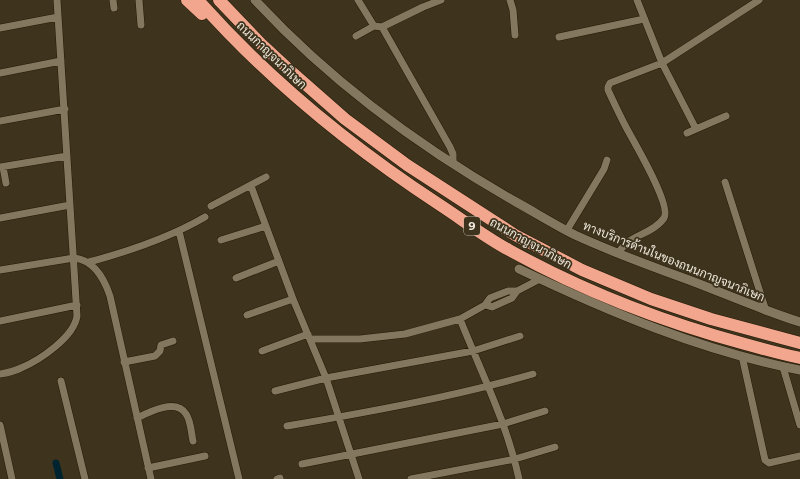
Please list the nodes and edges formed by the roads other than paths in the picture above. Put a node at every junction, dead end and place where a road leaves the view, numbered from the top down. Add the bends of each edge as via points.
1 (57, 0) edge
2 (139, 0) edge
3 (187, 0) edge
4 (198, 0) edge
5 (219, 0) edge
6 (229, 0) edge
7 (255, 0) edge
8 (358, 0) edge
9 (441, 0) edge
10 (510, 0) edge
11 (638, 0) edge
12 (759, 0) edge
13 (421, 3) edge
14 (58, 17) junction
15 (644, 19) junction
16 (141, 25) dead end
17 (374, 26) junction
18 (382, 27) junction
19 (0, 28) edge
20 (515, 35) dead end
21 (356, 36) dead end
22 (559, 36) dead end
23 (252, 56) junction
24 (61, 61) junction
25 (662, 63) junction
26 (287, 68) junction
27 (0, 73) edge
28 (65, 109) junction
29 (726, 116) dead end
30 (0, 122) edge
31 (696, 129) junction
32 (687, 133) dead end
33 (67, 156) junction
34 (607, 160) dead end
35 (453, 164) junction
36 (2, 167) edge
37 (266, 177) dead end
38 (725, 182) dead end
39 (6, 183) dead end
40 (251, 186) junction
41 (70, 205) junction
42 (211, 206) dead end
43 (205, 217) dead end
44 (0, 218) edge
45 (266, 226) junction
46 (567, 230) junction
47 (179, 232) junction
48 (221, 240) dead end
49 (617, 253) junction
50 (74, 258) junction
51 (279, 261) junction
52 (90, 262) junction
53 (519, 269) dead end
54 (0, 270) edge
55 (236, 278) dead end
56 (540, 279) junction
57 (293, 299) junction
58 (77, 305) junction
59 (766, 311) junction
60 (247, 315) dead end
61 (460, 319) junction
62 (0, 321) edge
63 (800, 322) edge
64 (309, 336) junction
65 (520, 336) dead end
66 (173, 341) dead end
67 (800, 343) edge
68 (262, 351) dead end
69 (473, 351) junction
70 (742, 356) junction
71 (800, 358) edge
72 (124, 362) junction
73 (783, 367) junction
74 (800, 370) edge
75 (0, 374) edge
76 (533, 374) dead end
77 (326, 378) junction
78 (61, 381) dead end
79 (489, 386) junction
80 (275, 391) dead end
81 (545, 411) dead end
82 (339, 417) junction
83 (137, 418) junction
84 (503, 424) junction
85 (0, 425) edge
86 (800, 425) edge
87 (287, 426) dead end
88 (193, 441) dead end
89 (555, 447) dead end
90 (351, 454) junction
91 (205, 456) dead end
92 (800, 456) edge
93 (515, 459) junction
94 (302, 464) dead end
95 (148, 468) junction
96 (12, 479) edge
97 (85, 479) edge
98 (150, 479) edge
99 (239, 479) edge
100 (359, 479) edge
101 (411, 479) edge
102 (519, 479) edge

1 - 14 street
2 - 16 street
3 - 23 highway
4 - 23 highway, ถนนกาญจนาภิเษก / 9
5 - 26 highway, ถนนกาญจนาภิเษก / 9
6 - 26 highway
7 - 35 main road, ทางบริการด้านในของถนนกาญจนาภิเษก via 349,88
8 - 17 street
9 - 13 street
10 - 20 street
11 - 15 street
12 - 25 street
13 - 18 street
14 - 19 street
14 - 24 street
15 - 22 street
15 - 25 street
17 - 18 street
17 - 21 street
18 - 35 street via 447,141 453,154
23 - 71 highway, ถนนกาญจนาภิเษก / 9 via 308,108 369,157 508,250 645,313 708,334
24 - 27 street
24 - 28 street
25 - 31 street
25 - 49 street via 610,83 608,87 650,171 666,212 663,219 628,242
26 - 67 highway, ถนนกาญจนาภิเษก / 9 via 345,119 382,147 515,235 582,270 651,299 711,319
28 - 30 street
28 - 33 street
29 - 31 street
31 - 32 street
33 - 36 street
33 - 41 street
34 - 46 street
35 - 46 main road, ทางบริการด้านในของถนนกาญจนาภิเษก
36 - 39 street
37 - 40 street
38 - 59 street
40 - 42 street
40 - 45 street
41 - 44 street
41 - 50 street
43 - 47 street
45 - 48 street
45 - 51 street
46 - 49 main road, ทางบริการด้านในของถนนกาญจนาภิเษก
47 - 52 street
47 - 99 street
49 - 59 main road, ทางบริการด้านในของถนนกาญจนาภิเษก
50 - 52 street
50 - 54 street
50 - 58 street
51 - 55 street
51 - 57 street
52 - 72 street via 107,286
53 - 56 main road
56 - 61 street via 517,291 508,291 490,298 485,305
56 - 70 main road via 657,329
57 - 60 street
57 - 64 street
58 - 62 street
58 - 75 street via 76,323 63,339 35,362
59 - 63 main road, ทางบริการด้านในของถนนกาญจนาภิเษก
61 - 64 street via 405,334 371,339
61 - 69 street
64 - 68 street
64 - 77 street
65 - 69 street
66 - 72 street via 161,345 155,356
69 - 77 street
69 - 79 street
70 - 73 main road
70 - 92 street via 766,460 769,463
72 - 83 street
73 - 74 main road
73 - 86 street
76 - 79 street
77 - 80 street
77 - 82 street
78 - 97 street
79 - 82 street
79 - 84 street
81 - 84 street
82 - 87 street
82 - 90 street
83 - 88 street via 167,406 184,411 190,422
83 - 95 street
84 - 90 street
84 - 93 street
85 - 96 street
89 - 93 street
90 - 94 street
90 - 100 street
91 - 95 street
93 - 101 street
93 - 102 street
95 - 98 street

